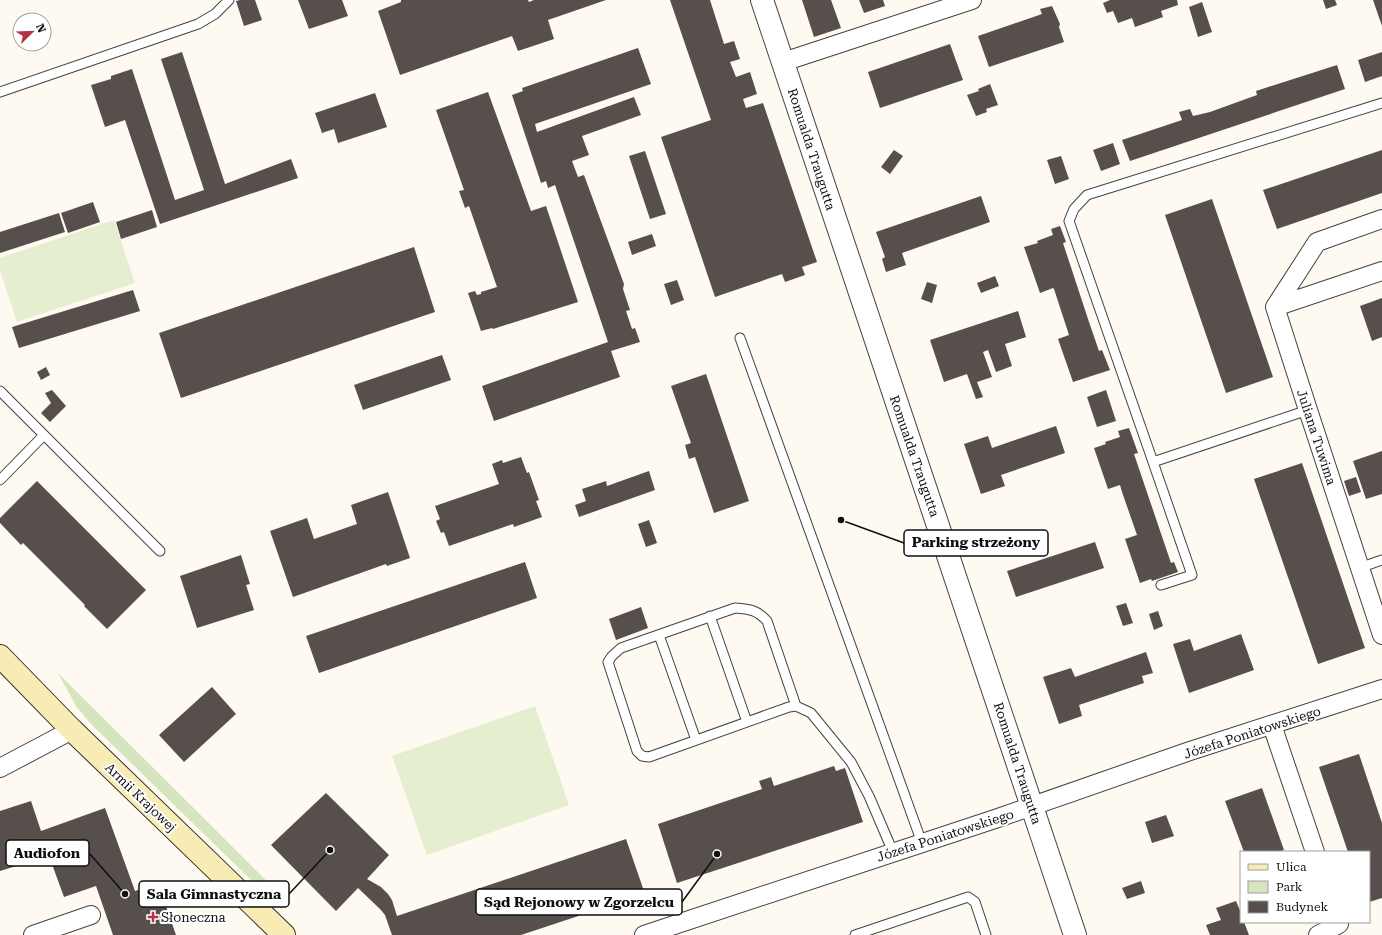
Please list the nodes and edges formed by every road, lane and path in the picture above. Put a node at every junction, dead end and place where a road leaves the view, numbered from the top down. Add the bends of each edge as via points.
1 (229, 0) edge
2 (762, 0) edge
3 (972, 0) edge
4 (783, 62) junction
5 (0, 92) edge
6 (1382, 102) edge
7 (1382, 219) edge
8 (1382, 271) edge
9 (1275, 306) junction
10 (740, 338) dead end
11 (0, 391) edge
12 (1308, 410) junction
13 (44, 436) junction
14 (1153, 462) junction
15 (0, 480) edge
16 (160, 551) dead end
17 (1382, 560) edge
18 (1360, 568) junction
19 (1161, 585) dead end
20 (710, 616) junction
21 (658, 635) junction
22 (1382, 635) edge
23 (0, 656) edge
24 (1382, 689) edge
25 (796, 706) junction
26 (747, 722) junction
27 (1272, 725) junction
28 (72, 730) junction
29 (696, 740) junction
30 (0, 768) edge
31 (1032, 806) junction
32 (922, 843) junction
33 (1314, 851) edge
34 (893, 852) junction
35 (91, 915) dead end
36 (1338, 923) edge
37 (33, 935) edge
38 (284, 935) edge
39 (644, 935) edge
40 (855, 935) edge
41 (986, 935) edge
42 (1075, 935) edge
43 (1318, 935) edge

1 - 5 lane via 215,14 198,24
2 - 4 street, Romualda Traugutta
3 - 4 street
4 - 31 street, Romualda Traugutta
6 - 14 lane via 1087,195 1074,209 1069,221
7 - 9 street via 1317,242
8 - 9 street
9 - 12 street, Juliana Tuwima
10 - 32 lane
11 - 13 lane
12 - 14 lane
12 - 18 street, Juliana Tuwima
13 - 15 lane
13 - 16 lane
14 - 19 lane via 1192,575
17 - 18 lane
18 - 22 street, Juliana Tuwima
20 - 21 lane
20 - 25 lane via 735,608 748,609 759,613 767,621
20 - 26 lane
21 - 29 lane
21 - 29 lane via 621,648 608,662 637,751 642,756 649,757
23 - 28 main road, Armii Krajowej
24 - 27 street, Józefa Poniatowskiego
25 - 26 lane
25 - 34 lane via 811,713 851,762
26 - 29 lane
27 - 31 street, Józefa Poniatowskiego
27 - 33 street
28 - 30 street
28 - 38 main road, Armii Krajowej
31 - 32 street, Józefa Poniatowskiego
31 - 42 street, Romualda Traugutta
32 - 34 street, Józefa Poniatowskiego
34 - 39 street, Józefa Poniatowskiego
35 - 37 street
36 - 43 street
40 - 41 lane via 968,897 975,902

